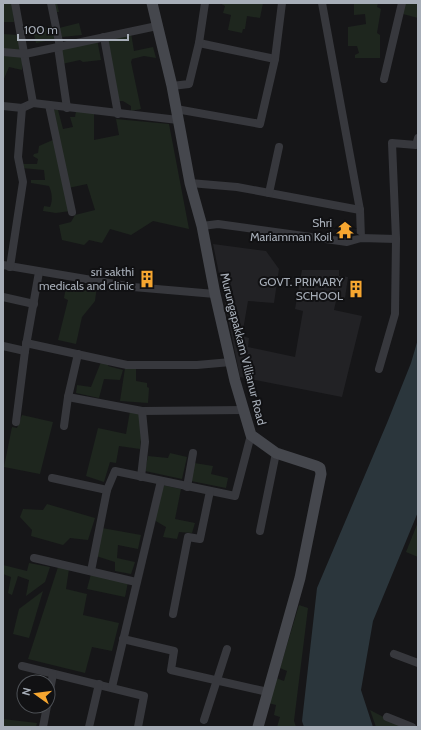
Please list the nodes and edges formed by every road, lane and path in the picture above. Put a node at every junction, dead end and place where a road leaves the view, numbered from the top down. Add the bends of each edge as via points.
1 (15, 3) edge
2 (51, 3) edge
3 (152, 3) edge
4 (206, 3) edge
5 (282, 3) edge
6 (322, 3) edge
7 (402, 3) edge
8 (157, 26) junction
9 (104, 38) junction
10 (199, 43) junction
11 (59, 47) junction
12 (3, 52) edge
13 (25, 54) junction
14 (275, 59) junction
15 (384, 79) dead end
16 (172, 86) junction
17 (33, 103) junction
18 (3, 106) edge
19 (49, 106) junction
20 (22, 108) junction
21 (67, 108) junction
22 (176, 109) junction
23 (118, 114) junction
24 (178, 120) junction
25 (418, 138) edge
26 (279, 147) dead end
27 (190, 183) junction
28 (269, 193) junction
29 (360, 210) junction
30 (72, 212) dead end
31 (202, 226) junction
32 (361, 238) junction
33 (396, 239) junction
34 (6, 266) edge
35 (40, 272) junction
36 (215, 294) junction
37 (3, 297) edge
38 (34, 304) junction
39 (3, 346) edge
40 (26, 347) junction
41 (78, 354) junction
42 (231, 362) junction
43 (379, 369) dead end
44 (68, 397) junction
45 (244, 410) junction
46 (142, 411) junction
47 (16, 422) dead end
48 (64, 426) dead end
49 (251, 435) junction
50 (193, 453) dead end
51 (276, 453) junction
52 (141, 477) junction
53 (52, 478) dead end
54 (161, 481) junction
55 (187, 486) junction
56 (107, 490) junction
57 (210, 491) junction
58 (260, 532) dead end
59 (34, 558) dead end
60 (91, 570) junction
61 (136, 582) junction
62 (173, 614) dead end
63 (123, 639) junction
64 (227, 649) dead end
65 (394, 654) dead end
66 (418, 663) edge
67 (22, 666) dead end
68 (53, 674) edge
69 (56, 675) edge
70 (216, 680) junction
71 (99, 684) junction
72 (112, 687) junction
73 (268, 692) junction
74 (45, 714) edge
75 (387, 717) dead end
76 (204, 720) dead end
77 (43, 727) edge
78 (89, 727) edge
79 (138, 727) edge
80 (258, 727) edge
81 (412, 727) edge

1 - 13 street
2 - 11 street
3 - 8 main road, Murungapakkam Villianur Road
4 - 10 street
5 - 14 street
6 - 29 street
7 - 15 street
8 - 9 street
8 - 16 main road, Murungapakkam Villianur Road
9 - 11 street
9 - 23 street
10 - 14 street
10 - 16 street via 189,84
11 - 13 street
11 - 21 street
12 - 13 street
13 - 17 street
14 - 22 street via 260,124
16 - 22 main road, Murungapakkam Villianur Road
17 - 19 street
17 - 20 street
18 - 20 street
19 - 21 street
19 - 30 street
20 - 34 street via 18,157 23,182
21 - 23 street
22 - 24 main road, Murungapakkam Villianur Road
23 - 24 street
24 - 27 main road, Murungapakkam Villianur Road
25 - 33 street via 416,145 392,143
26 - 28 street
27 - 28 street
27 - 31 main road, Murungapakkam Villianur Road
28 - 29 street
29 - 32 street
31 - 32 street via 218,224 347,242
31 - 36 main road, Murungapakkam Villianur Road
32 - 33 street
33 - 43 street via 395,314
34 - 35 street
35 - 36 street via 133,287
35 - 38 street
36 - 42 main road, Murungapakkam Villianur Road
37 - 38 street
38 - 40 street
39 - 40 street
40 - 41 street
40 - 47 street
41 - 42 street via 127,364 197,365
41 - 44 street
42 - 45 main road, Murungapakkam Villianur Road
44 - 46 street
44 - 48 street
45 - 46 street
45 - 49 main road, Murungapakkam Villianur Road
46 - 52 street via 145,442
49 - 51 main road, Murungapakkam Villianur Road
49 - 57 street via 235,496
50 - 55 street
51 - 58 street
51 - 73 main road, Murungapakkam Villianur Road via 311,463 320,468 321,474 300,578
52 - 54 street
52 - 56 street via 115,471
53 - 56 street
54 - 55 street
54 - 61 street
55 - 57 street
56 - 60 street
57 - 62 street via 200,539 188,537
59 - 60 street
60 - 61 street
61 - 63 street
63 - 70 street via 174,651 172,670
63 - 72 street
64 - 70 street
65 - 66 street
67 - 68 street
69 - 71 street
70 - 73 street
70 - 76 street
71 - 72 street
71 - 78 street
72 - 79 street via 144,696
73 - 80 main road, Murungapakkam Villianur Road
74 - 77 street
75 - 81 street

